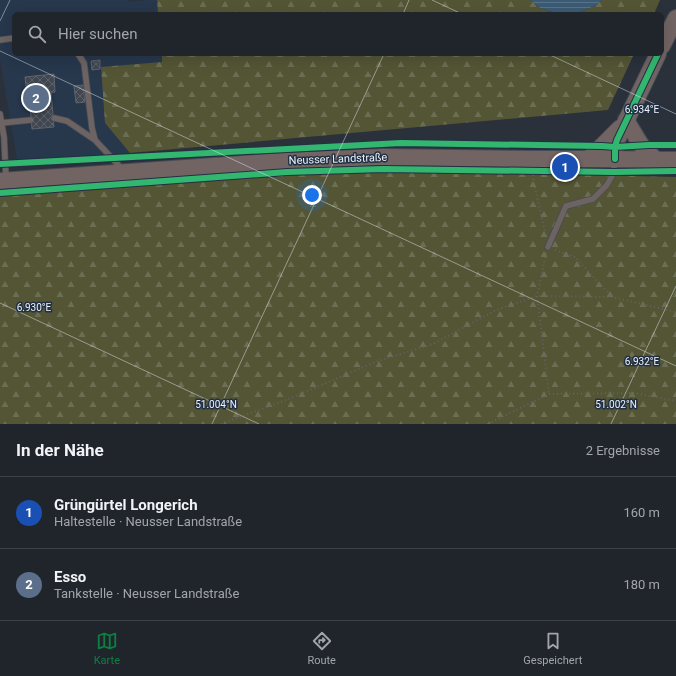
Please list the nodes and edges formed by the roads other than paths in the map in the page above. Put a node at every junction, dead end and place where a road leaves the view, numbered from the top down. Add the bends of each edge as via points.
1 (676, 18) edge
2 (12, 38) edge
3 (0, 40) edge
4 (664, 42) edge
5 (79, 56) edge
6 (657, 56) edge
7 (0, 114) edge
8 (54, 118) dead end
9 (31, 120) dead end
10 (626, 120) junction
11 (2, 122) junction
12 (95, 140) junction
13 (588, 159) junction
14 (614, 159) junction
15 (655, 159) junction
16 (676, 160) edge
17 (125, 172) junction
18 (3, 180) edge
19 (548, 247) road end

1 - 4 main road
2 - 3 lane
5 - 12 lane via 84,64
6 - 10 main road
7 - 11 lane
8 - 12 lane via 67,121
9 - 11 lane
10 - 13 main road
10 - 14 main road via 617,140
10 - 15 main road via 641,145
11 - 18 lane
12 - 17 lane
13 - 14 main road, Neusser Landstraße
13 - 17 main road, Neusser Landstraße via 382,157
14 - 15 main road, Neusser Landstraße
14 - 19 lane via 614,172 607,185 593,199 566,206
15 - 16 main road, Neusser Landstraße
17 - 18 main road, Neusser Landstraße

